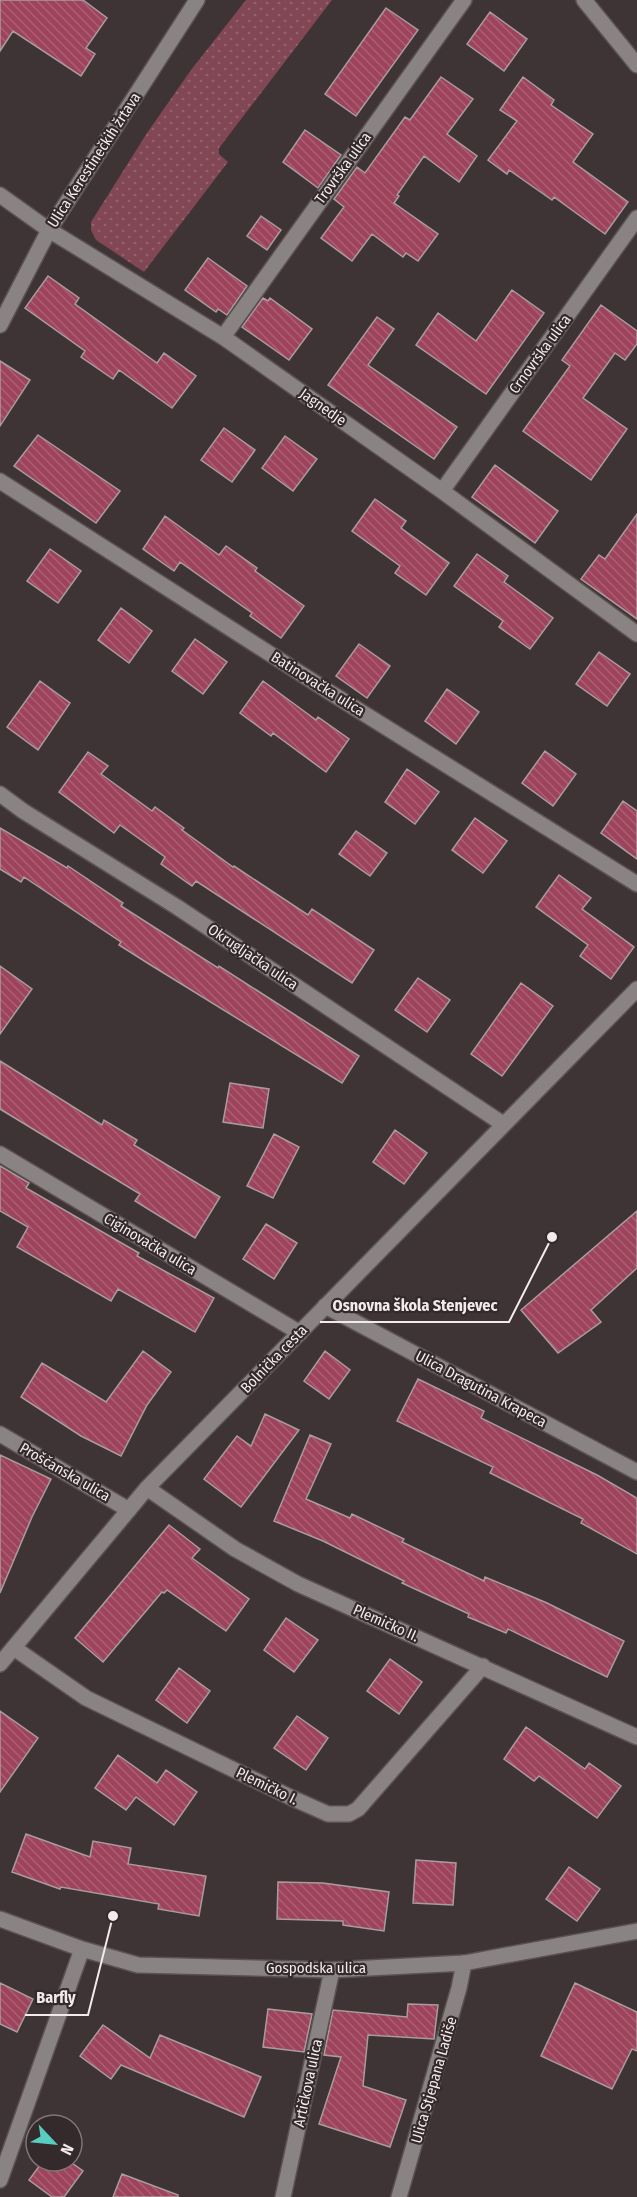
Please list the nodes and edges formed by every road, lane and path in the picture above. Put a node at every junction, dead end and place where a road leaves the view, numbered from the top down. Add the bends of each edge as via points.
1 (196, 0) edge
2 (464, 0) edge
3 (584, 0) edge
4 (637, 65) edge
5 (0, 195) edge
6 (637, 218) edge
7 (49, 230) junction
8 (0, 325) edge
9 (223, 337) junction
10 (0, 481) edge
11 (442, 491) junction
12 (637, 634) edge
13 (0, 794) edge
14 (637, 884) edge
15 (637, 989) edge
16 (503, 1124) junction
17 (0, 1154) edge
18 (325, 1306) junction
19 (300, 1333) junction
20 (0, 1434) edge
21 (637, 1472) edge
22 (147, 1488) junction
23 (129, 1510) junction
24 (14, 1648) junction
25 (0, 1664) edge
26 (483, 1666) junction
27 (637, 1737) edge
28 (0, 1919) edge
29 (637, 1931) edge
30 (82, 1949) junction
31 (464, 1963) junction
32 (332, 1970) junction
33 (0, 2180) edge
34 (283, 2197) edge
35 (399, 2197) edge

1 - 7 street, Ulica Kerestinečkih žrtava
2 - 9 street, Trovrška ulica
3 - 4 street
5 - 7 street, Jagnedje
6 - 11 street, Crnovrška ulica
7 - 8 street, Ulica Kerestinečkih žrtava
7 - 9 street, Jagnedje
9 - 11 street, Jagnedje
10 - 14 street, Batinovačka ulica
11 - 12 street, Jagnedje
13 - 16 street, Okrugljačka ulica via 177,906
15 - 16 street, Bolnička cesta
16 - 18 street, Bolnička cesta
17 - 19 street, Ciginovačka ulica
18 - 19 street, Bolnička cesta
18 - 21 street, Ulica Dragutina Krapeca
19 - 22 street, Bolnička cesta
20 - 23 street, Proščanska ulica
22 - 23 street, Bolnička cesta
22 - 26 street, Plemičko II. via 236,1549 298,1584
23 - 24 street, Bolnička cesta
24 - 25 street, Bolnička cesta
24 - 26 street, Plemičko I. via 86,1698 328,1814 349,1814 358,1809
26 - 27 street, Plemičko II.
28 - 30 street, Gospodska ulica
29 - 31 street, Gospodska ulica
30 - 32 street, Gospodska ulica via 138,1965
30 - 33 street
31 - 32 street, Gospodska ulica
31 - 35 street, Ulica Stjepana Ladiše
32 - 34 street, Artičkova ulica

